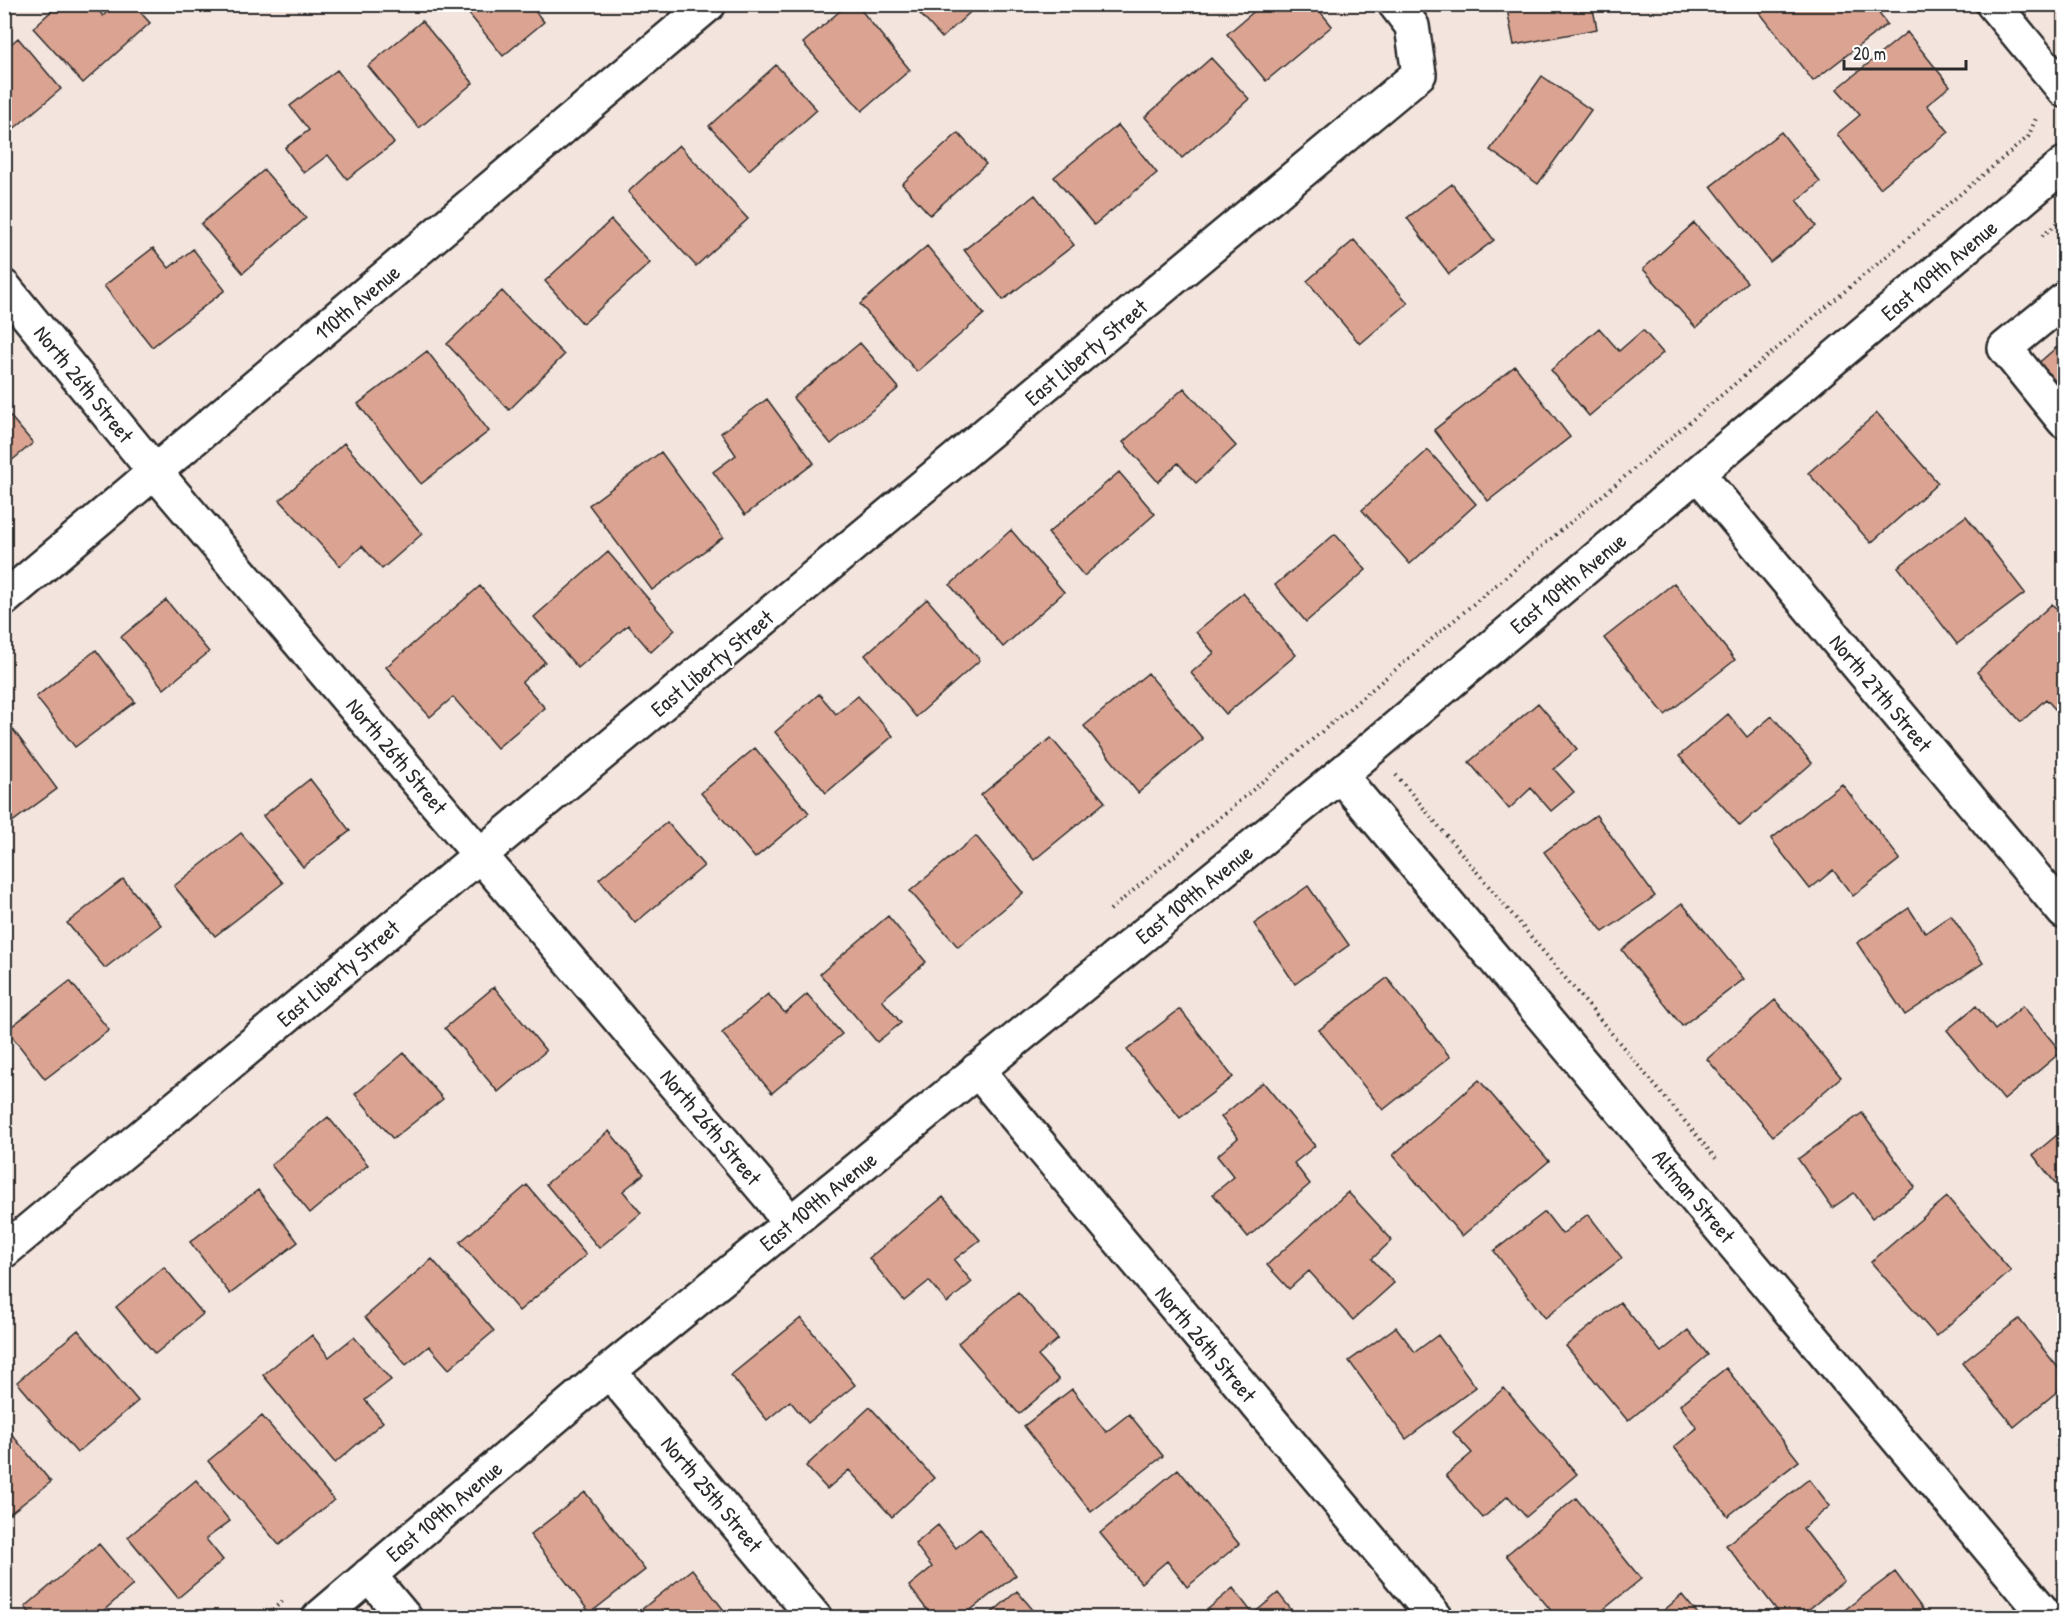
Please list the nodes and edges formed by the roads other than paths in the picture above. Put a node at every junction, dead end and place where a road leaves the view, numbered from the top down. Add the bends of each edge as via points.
1 (709, 4) edge
2 (1395, 4) edge
3 (1993, 4) edge
4 (2064, 90) edge
5 (2064, 164) edge
6 (4, 287) edge
7 (2064, 300) edge
8 (2064, 421) edge
9 (156, 473) junction
10 (1698, 474) junction
11 (4, 599) edge
12 (1340, 775) junction
13 (481, 855) junction
14 (2064, 912) edge
15 (977, 1070) junction
16 (790, 1224) junction
17 (4, 1251) edge
18 (609, 1371) junction
19 (369, 1575) junction
20 (319, 1617) edge
21 (405, 1617) edge
22 (815, 1617) edge
23 (1436, 1617) edge
24 (2048, 1617) edge

1 - 9 street, 110th Avenue
2 - 13 street, East Liberty Street via 1412,26 1419,74
3 - 4 street
5 - 10 street, East 109th Avenue
6 - 9 street, North 26th Street
7 - 8 street via 2005,348
9 - 11 street, 110th Avenue
9 - 13 street, North 26th Street
10 - 12 street, East 109th Avenue
10 - 14 street, North 27th Street
12 - 15 street, East 109th Avenue
12 - 24 street, Altman Street
13 - 16 street, North 26th Street
13 - 17 street, East Liberty Street
15 - 16 street, East 109th Avenue
15 - 23 street, North 26th Street
16 - 18 street, East 109th Avenue
18 - 19 street, East 109th Avenue
18 - 22 street, North 25th Street
19 - 20 street, East 109th Avenue
19 - 21 street

